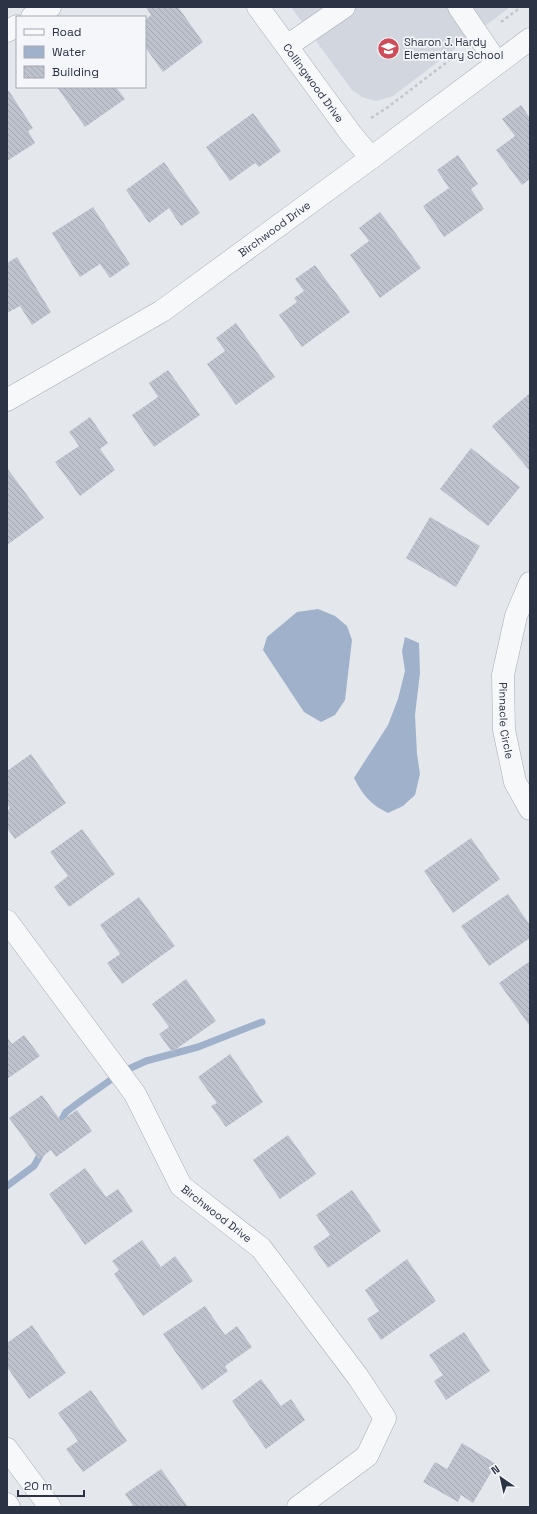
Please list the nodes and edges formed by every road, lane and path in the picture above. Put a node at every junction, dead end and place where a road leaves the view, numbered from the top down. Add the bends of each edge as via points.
1 (50, 7) edge
2 (258, 7) edge
3 (344, 7) edge
4 (459, 7) edge
5 (521, 7) edge
6 (34, 16) edge
7 (501, 22) dead end
8 (16, 26) edge
9 (7, 31) edge
10 (530, 39) edge
11 (287, 46) junction
12 (455, 56) dead end
13 (497, 63) junction
14 (371, 118) dead end
15 (371, 158) junction
16 (7, 400) edge
17 (530, 583) edge
18 (530, 809) edge
19 (7, 922) edge
20 (7, 1449) edge
21 (7, 1504) edge
22 (9, 1507) edge
23 (50, 1507) edge
24 (298, 1507) edge

1 - 6 street
2 - 11 street, Collingwood Drive
3 - 11 street
4 - 13 street
5 - 7 path
8 - 9 street
10 - 13 street, Birchwood Drive
11 - 15 street, Collingwood Drive
12 - 14 path
13 - 15 street, Birchwood Drive
15 - 16 street, Birchwood Drive via 162,311
17 - 18 street, Pinnacle Circle via 516,616 503,675 504,730 515,782
19 - 24 street, Birchwood Drive via 135,1094 181,1186 261,1248 358,1377 385,1418 367,1456
20 - 23 street
21 - 22 street

